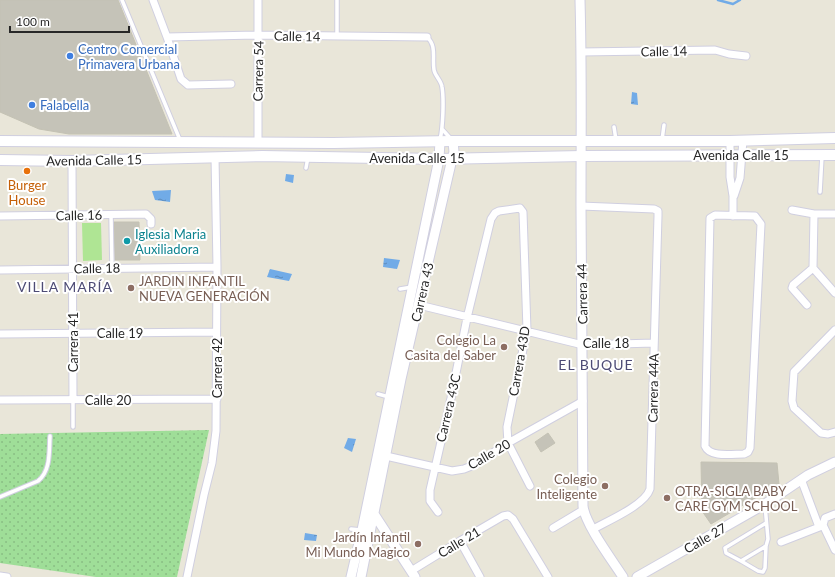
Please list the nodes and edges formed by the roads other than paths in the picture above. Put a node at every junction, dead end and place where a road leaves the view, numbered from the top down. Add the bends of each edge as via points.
1 (122, 0) edge
2 (153, 0) edge
3 (258, 0) edge
4 (338, 0) edge
5 (580, 0) edge
6 (259, 35) junction
7 (337, 36) junction
8 (167, 37) junction
9 (427, 37) joint
10 (581, 52) junction
11 (746, 56) dead end
12 (231, 84) dead end
13 (664, 125) dead end
14 (614, 126) dead end
15 (442, 129) junction
16 (835, 138) edge
17 (743, 140) junction
18 (0, 141) edge
19 (440, 141) junction
20 (453, 141) junction
21 (582, 141) junction
22 (616, 141) junction
23 (662, 141) junction
24 (730, 141) junction
25 (258, 142) junction
26 (181, 143) junction
27 (730, 155) junction
28 (742, 155) junction
29 (822, 155) junction
30 (835, 155) edge
31 (308, 156) junction
32 (582, 156) junction
33 (215, 157) junction
34 (452, 158) junction
35 (439, 159) junction
36 (0, 160) edge
37 (72, 161) junction
38 (306, 168) dead end
39 (820, 192) dead end
40 (734, 196) junction
41 (581, 206) junction
42 (792, 210) dead end
43 (499, 211) joint
44 (814, 214) junction
45 (835, 214) edge
46 (73, 215) junction
47 (111, 215) junction
48 (0, 216) edge
49 (733, 216) junction
50 (151, 224) dead end
51 (217, 267) junction
52 (112, 268) junction
53 (813, 268) junction
54 (73, 269) junction
55 (0, 270) edge
56 (413, 287) junction
57 (400, 289) dead end
58 (835, 292) edge
59 (806, 304) dead end
60 (419, 305) junction
61 (467, 318) junction
62 (527, 330) junction
63 (835, 330) edge
64 (216, 332) junction
65 (0, 334) edge
66 (73, 334) junction
67 (654, 343) junction
68 (583, 345) junction
69 (378, 394) dead end
70 (393, 398) junction
71 (217, 399) junction
72 (0, 400) edge
73 (73, 400) junction
74 (583, 401) junction
75 (73, 427) dead end
76 (835, 432) edge
77 (50, 436) dead end
78 (508, 443) junction
79 (386, 456) junction
80 (835, 462) edge
81 (434, 466) junction
82 (801, 479) junction
83 (530, 486) dead end
84 (0, 497) edge
85 (765, 504) junction
86 (583, 510) junction
87 (438, 512) dead end
88 (374, 514) junction
89 (835, 514) edge
90 (766, 523) junction
91 (821, 526) junction
92 (553, 528) dead end
93 (351, 529) dead end
94 (593, 529) junction
95 (366, 531) junction
96 (460, 541) junction
97 (781, 542) dead end
98 (766, 546) junction
99 (835, 550) edge
100 (742, 561) junction
101 (413, 574) edge
102 (0, 576) edge
103 (7, 577) edge
104 (187, 577) edge
105 (351, 577) edge
106 (361, 577) edge
107 (480, 577) edge
108 (548, 577) edge
109 (623, 577) edge
110 (637, 577) edge

1 - 26 lane
2 - 8 street
3 - 6 street, Carrera 54
4 - 7 lane
5 - 10 street, Carrera 44
6 - 7 street, Calle 14
6 - 8 street, Calle 14
6 - 25 street, Carrera 54
7 - 9 street, Calle 14
8 - 12 street via 181,79 188,85
9 - 15 lane, Carrera 43 via 433,46 434,70 442,87
10 - 11 street, Calle 14 via 715,50
10 - 21 street, Carrera 44
13 - 23 lane
14 - 22 lane
15 - 19 lane, Carrera 43
15 - 20 lane
16 - 17 main road, Avenida Calle 15
17 - 24 main road, Avenida Calle 15
17 - 28 street
18 - 26 main road, Avenida Calle 15
19 - 20 main road, Avenida Calle 15
19 - 25 main road, Avenida Calle 15
19 - 35 street, Carrera 43
20 - 21 main road, Avenida Calle 15
20 - 34 street, Carrera 43
21 - 22 main road, Avenida Calle 15
21 - 32 street, Carrera 44
22 - 23 main road, Avenida Calle 15
23 - 24 main road, Avenida Calle 15
24 - 27 street
25 - 26 main road, Avenida Calle 15
27 - 28 main road, Avenida Calle 15
27 - 32 main road, Avenida Calle 15
27 - 40 street via 730,177
28 - 29 main road, Avenida Calle 15
28 - 40 street via 740,178
29 - 30 main road, Avenida Calle 15
29 - 39 lane
31 - 33 main road, Avenida Calle 15
31 - 35 main road, Avenida Calle 15
31 - 38 lane
32 - 34 main road, Avenida Calle 15
32 - 41 street, Carrera 44
33 - 37 main road, Avenida Calle 15
33 - 51 street, Carrera 42
34 - 35 main road, Avenida Calle 15
34 - 60 street, Carrera 43
35 - 56 street, Carrera 43
36 - 37 main road, Avenida Calle 15
37 - 46 street, Carrera 41
40 - 49 street
41 - 67 street, Carrera 44A via 658,211
41 - 68 street, Carrera 44
42 - 44 street
43 - 61 street, Carrera 43C via 491,219
43 - 62 street, Carrera 43D via 520,208 523,212
44 - 45 street
44 - 53 street
46 - 47 street, Calle 16
46 - 48 street, Calle 16
46 - 54 street, Carrera 41
47 - 50 street, Calle 16 via 146,214 151,219
47 - 52 lane
49 - 49 street via 715,215 710,218 705,446 712,454 744,454 750,448 761,224 755,216
51 - 52 street, Calle 18
51 - 64 street, Carrera 42
52 - 54 street, Calle 18
53 - 58 street
53 - 59 street via 792,285
54 - 55 street, Calle 18
54 - 66 street, Carrera 41
56 - 57 lane
56 - 70 street, Carrera 43
60 - 61 street, Calle 18
60 - 70 street, Carrera 43
61 - 62 street, Calle 18
61 - 81 street, Carrera 43C
62 - 68 street, Calle 18
62 - 78 street, Carrera 43D via 507,427
63 - 76 street via 794,372 792,402 796,410 821,433
64 - 66 street, Calle 19
64 - 71 street, Carrera 42
65 - 66 street, Calle 19
66 - 73 street, Carrera 41
67 - 68 street, Calle 18
67 - 94 street, Carrera 44A via 649,494 639,504
68 - 74 street, Carrera 44
69 - 70 lane
70 - 79 street, Carrera 43
70 - 95 street, Carrera 43
71 - 73 street, Calle 20
71 - 104 street, Carrera 42 via 213,458
72 - 73 street, Calle 20
73 - 75 lane, Carrera 41
74 - 78 street, Calle 20
74 - 86 street, Carrera 44
77 - 84 lane via 44,477
78 - 81 street, Calle 20 via 464,469 452,471
78 - 83 street, Carrera 43D
79 - 81 street, Calle 20
79 - 88 street, Carrera 43
80 - 82 street, Calle 27
81 - 87 street, Carrera 43C via 430,501
82 - 85 street, Calle 27
82 - 91 street
85 - 90 lane
85 - 110 street, Calle 27
86 - 92 street
86 - 94 street, Carrera 44
88 - 95 street, Carrera 43
88 - 101 street
89 - 91 street via 826,518
90 - 98 lane
90 - 100 lane via 725,548 726,553
91 - 97 street
91 - 99 street
93 - 95 lane
94 - 109 street, Carrera 44
95 - 105 street, Carrera 43
95 - 106 street, Carrera 43
96 - 101 street, Calle 21
96 - 107 street
96 - 108 street, Calle 21 via 508,515 513,519
98 - 100 lane
98 - 100 lane via 763,572
102 - 103 street

